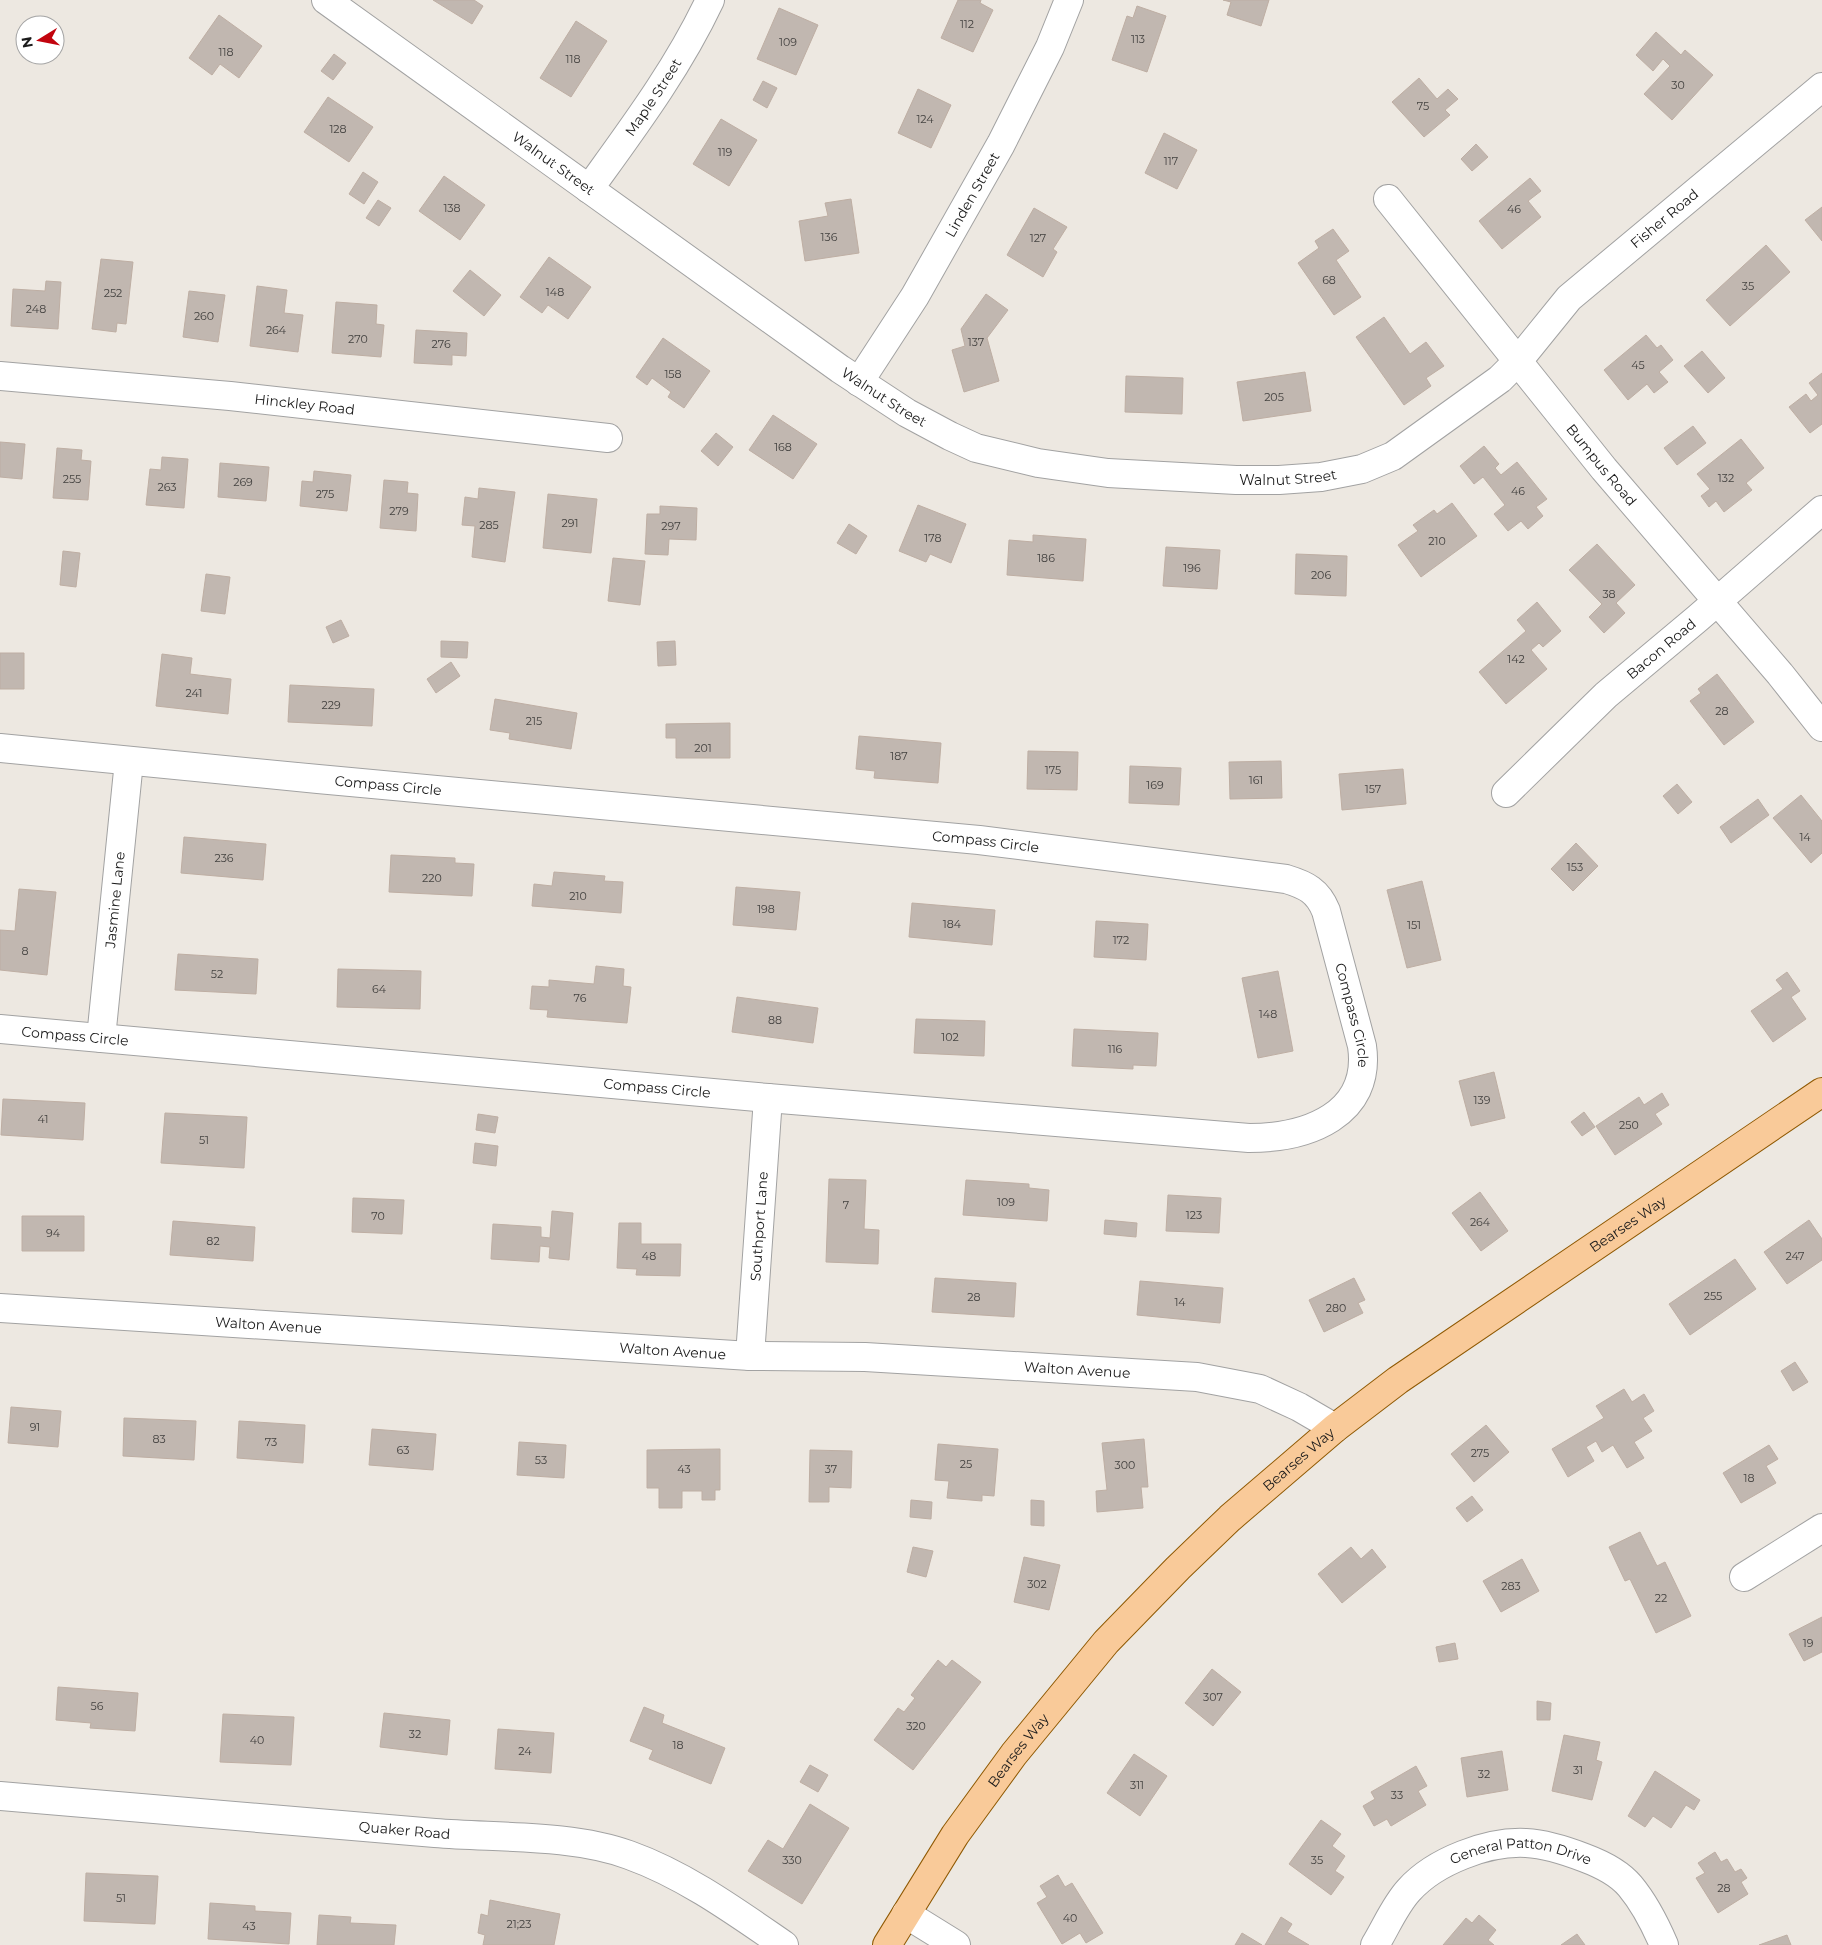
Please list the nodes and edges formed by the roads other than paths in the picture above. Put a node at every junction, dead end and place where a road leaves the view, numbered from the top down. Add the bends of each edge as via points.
1 (326, 0) edge
2 (710, 0) edge
3 (1069, 0) edge
4 (1822, 87) edge
5 (589, 189) junction
6 (1388, 199) dead end
7 (1518, 362) junction
8 (0, 376) edge
9 (859, 382) junction
10 (608, 438) dead end
11 (1822, 510) edge
12 (1717, 601) junction
13 (1822, 727) edge
14 (0, 748) edge
15 (129, 761) junction
16 (1506, 793) dead end
17 (0, 1029) edge
18 (101, 1038) junction
19 (1822, 1093) edge
20 (768, 1098) junction
21 (0, 1308) edge
22 (750, 1356) junction
23 (1335, 1428) junction
24 (1822, 1528) edge
25 (1744, 1577) dead end
26 (0, 1796) edge
27 (906, 1914) junction
28 (784, 1945) edge
29 (887, 1945) edge
30 (956, 1945) edge
31 (1375, 1945) edge
32 (1664, 1945) edge

1 - 5 street, Walnut Street
2 - 5 street, Maple Street via 661,88
3 - 9 street, Linden Street via 1050,47 1001,144 915,296
4 - 7 street, Fisher Road via 1569,298
5 - 9 street, Walnut Street
6 - 7 street, Bumpus Road
7 - 9 street, Walnut Street via 1500,379 1392,456 1362,470 1279,480 1108,473 1038,463 976,448 907,413
7 - 12 street, Bumpus Road
8 - 10 street, Hinckley Road via 230,396
11 - 12 street, Bacon Road
12 - 13 street, Bumpus Road
12 - 16 street, Bacon Road via 1606,694
14 - 15 street, Compass Circle
15 - 18 street, Jasmine Lane
15 - 20 street, Compass Circle via 969,839 1286,879 1306,886 1322,900 1364,1061 1358,1089 1349,1104 1335,1115 1301,1131 1265,1138
17 - 18 street, Compass Circle
18 - 20 street, Compass Circle
19 - 23 main road, Bearses Way via 1452,1342
20 - 22 street, Southport Lane
21 - 22 street, Walton Avenue
22 - 23 street, Walton Avenue via 864,1358 1198,1377 1260,1389
23 - 27 main road, Bearses Way via 1230,1518 1106,1642 1014,1754 955,1835
24 - 25 street
26 - 28 street, Quaker Road via 447,1834 580,1842 644,1861 728,1907
27 - 29 main road, Bearses Way
27 - 30 street
31 - 32 street, General Patton Drive via 1409,1890 1432,1871 1479,1849 1506,1843 1528,1843 1570,1852 1602,1865 1629,1885 1652,1917

